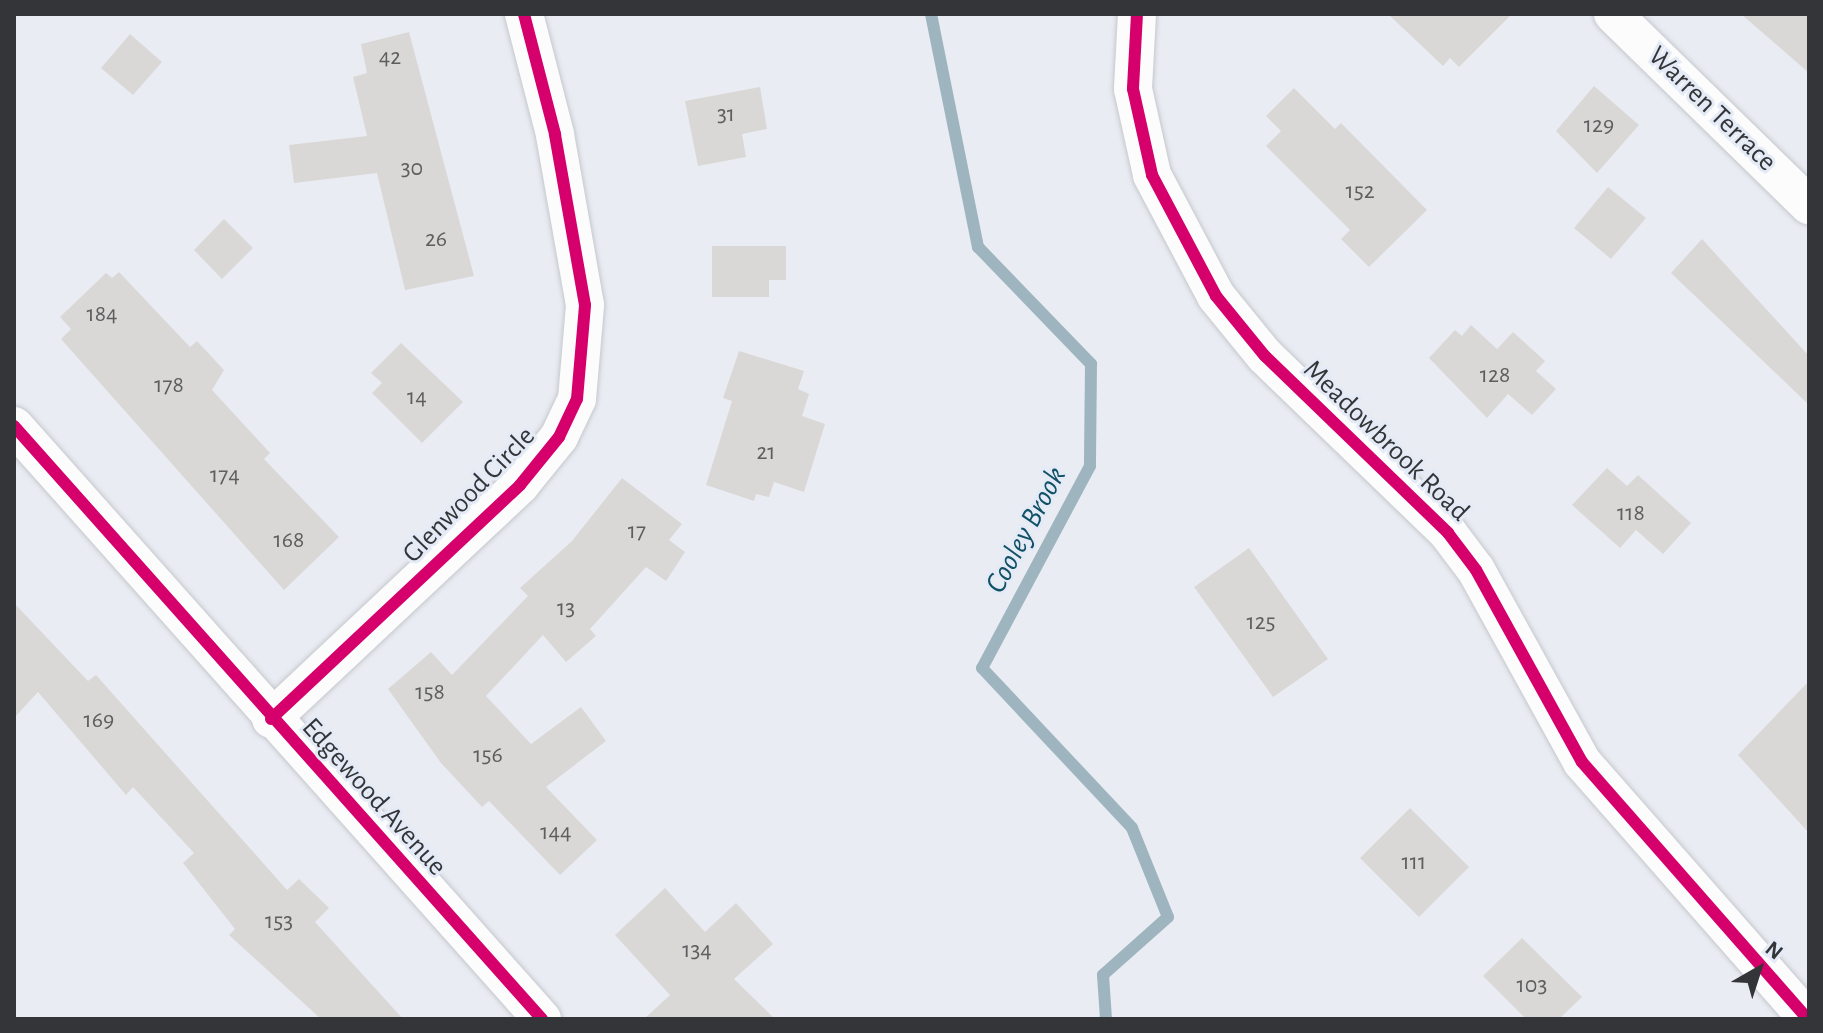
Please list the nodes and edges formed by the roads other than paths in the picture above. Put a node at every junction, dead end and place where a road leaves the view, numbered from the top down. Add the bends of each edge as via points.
1 (524, 14) edge
2 (1137, 14) edge
3 (1613, 14) edge
4 (1809, 205) edge
5 (14, 426) edge
6 (271, 719) junction
7 (542, 1019) edge
8 (1808, 1019) edge

1 - 6 street, Glenwood Circle via 561,164 585,305 577,399 559,437 520,485
2 - 8 street, Meadowbrook Road via 1133,89 1152,175 1216,296 1265,356 1448,533 1476,570 1582,762
3 - 4 street, Warren Terrace
5 - 6 street, Edgewood Avenue
6 - 7 street, Edgewood Avenue

